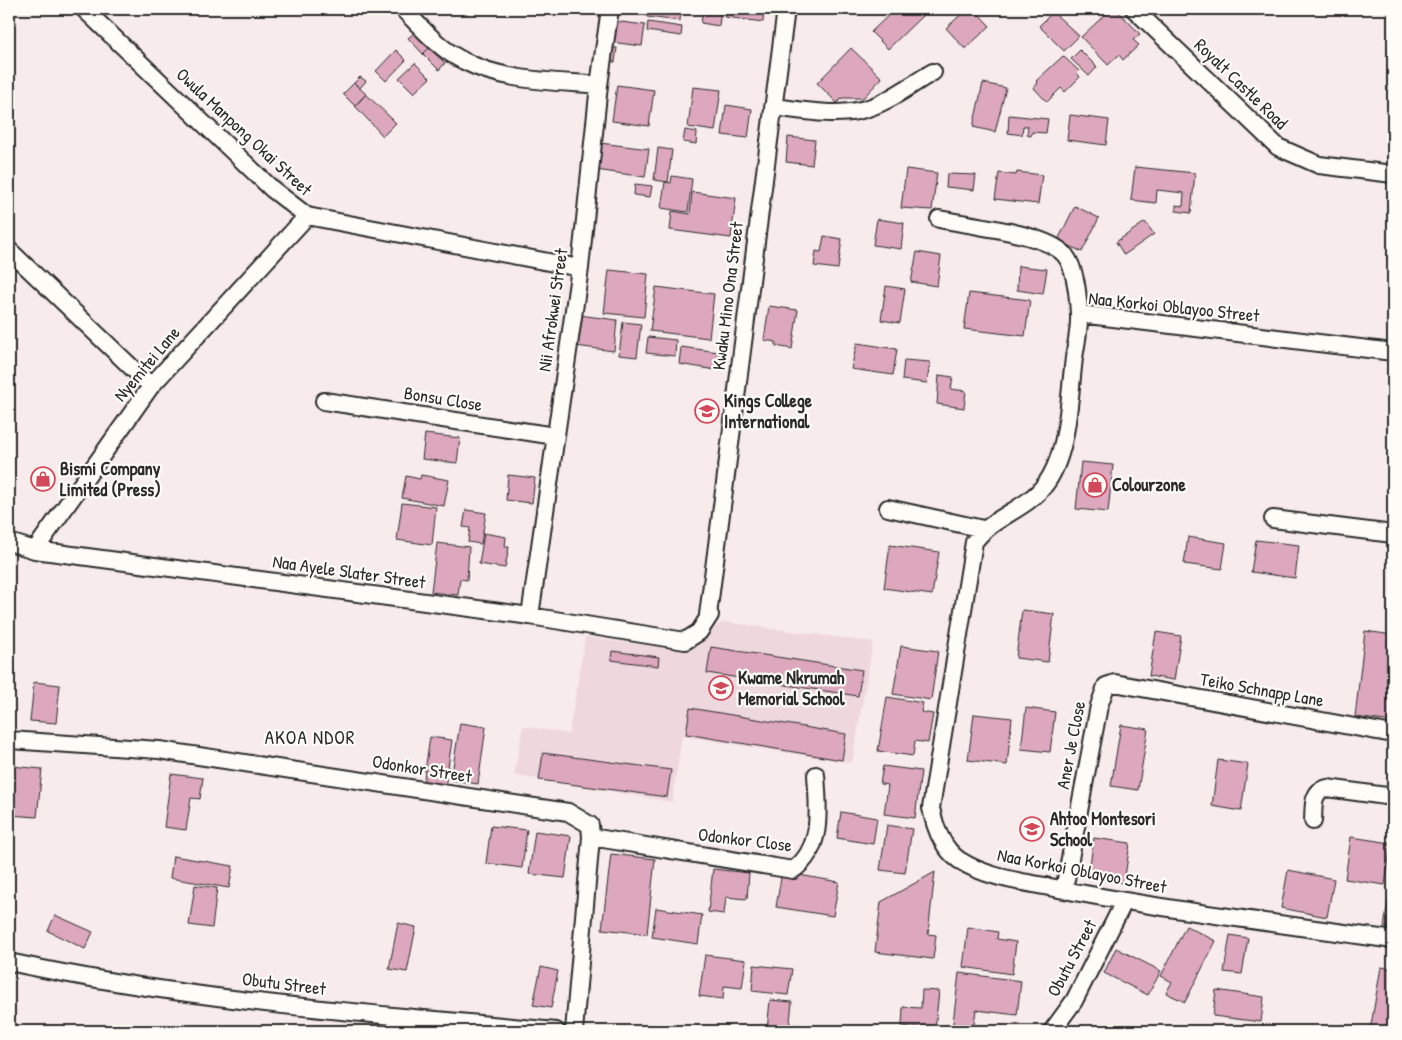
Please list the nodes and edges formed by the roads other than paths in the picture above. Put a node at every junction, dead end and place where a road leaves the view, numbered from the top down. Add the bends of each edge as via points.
1 (84, 9) edge
2 (403, 9) edge
3 (610, 9) edge
4 (786, 9) edge
5 (1134, 9) edge
6 (933, 72) dead end
7 (599, 85) junction
8 (772, 107) junction
9 (1393, 174) edge
10 (307, 216) junction
11 (939, 219) dead end
12 (9, 250) edge
13 (580, 268) junction
14 (1080, 314) junction
15 (1393, 352) edge
16 (151, 386) junction
17 (324, 401) dead end
18 (556, 436) junction
19 (888, 508) dead end
20 (1273, 519) dead end
21 (983, 529) junction
22 (1393, 534) edge
23 (9, 542) edge
24 (35, 550) junction
25 (530, 616) junction
26 (685, 640) joint
27 (1124, 685) joint
28 (1393, 734) edge
29 (9, 740) edge
30 (816, 776) dead end
31 (1393, 794) edge
32 (1313, 821) dead end
33 (591, 837) junction
34 (1064, 890) junction
35 (1124, 902) junction
36 (1393, 940) edge
37 (9, 962) edge
38 (556, 1031) edge
39 (574, 1031) edge
40 (1052, 1031) edge

1 - 10 street, Owula Manpong Okai Street via 272,190
2 - 7 street via 434,40 463,61 504,76
3 - 7 street, Nii Afrokwei Street
4 - 8 street, Kwaku Mino Ona Street
5 - 9 street, Royalt Castle Road via 1278,147 1319,165
6 - 8 street via 877,105 860,111 840,113
7 - 13 street, Nii Afrokwei Street
8 - 26 street, Kwaku Mino Ona Street via 710,615 699,632
10 - 13 street, Owula Manpong Okai Street
10 - 16 street, Nyemitei Lane
11 - 14 street via 1050,244 1064,254 1072,267
12 - 16 street
13 - 18 street, Nii Afrokwei Street
14 - 15 street, Naa Korkoi Oblayoo Street
14 - 21 street, Naa Korkoi Oblayoo Street via 1056,466 1032,500
16 - 24 street, Nyemitei Lane
17 - 18 street, Bonsu Close
18 - 25 street, Nii Afrokwei Street
19 - 21 street
20 - 22 street
21 - 34 street, Naa Korkoi Oblayoo Street via 974,542 931,808 935,828 945,846 978,870
23 - 24 street, Naa Ayele Slater Street
24 - 25 street, Naa Ayele Slater Street
25 - 26 street, Naa Ayele Slater Street
27 - 28 street, Teiko Schnapp Lane
27 - 34 street, Aner Je Close via 1106,686 1102,693
29 - 33 street, Odonkor Street via 159,750 568,812 590,825
30 - 33 street, Odonkor Close via 817,830 802,864 793,870
31 - 32 street via 1321,789 1316,794
33 - 39 street
34 - 35 street, Naa Korkoi Oblayoo Street
35 - 36 street, Naa Korkoi Oblayoo Street
35 - 40 street, Obutu Street via 1074,1001
37 - 38 street, Obutu Street via 175,991 323,1010

